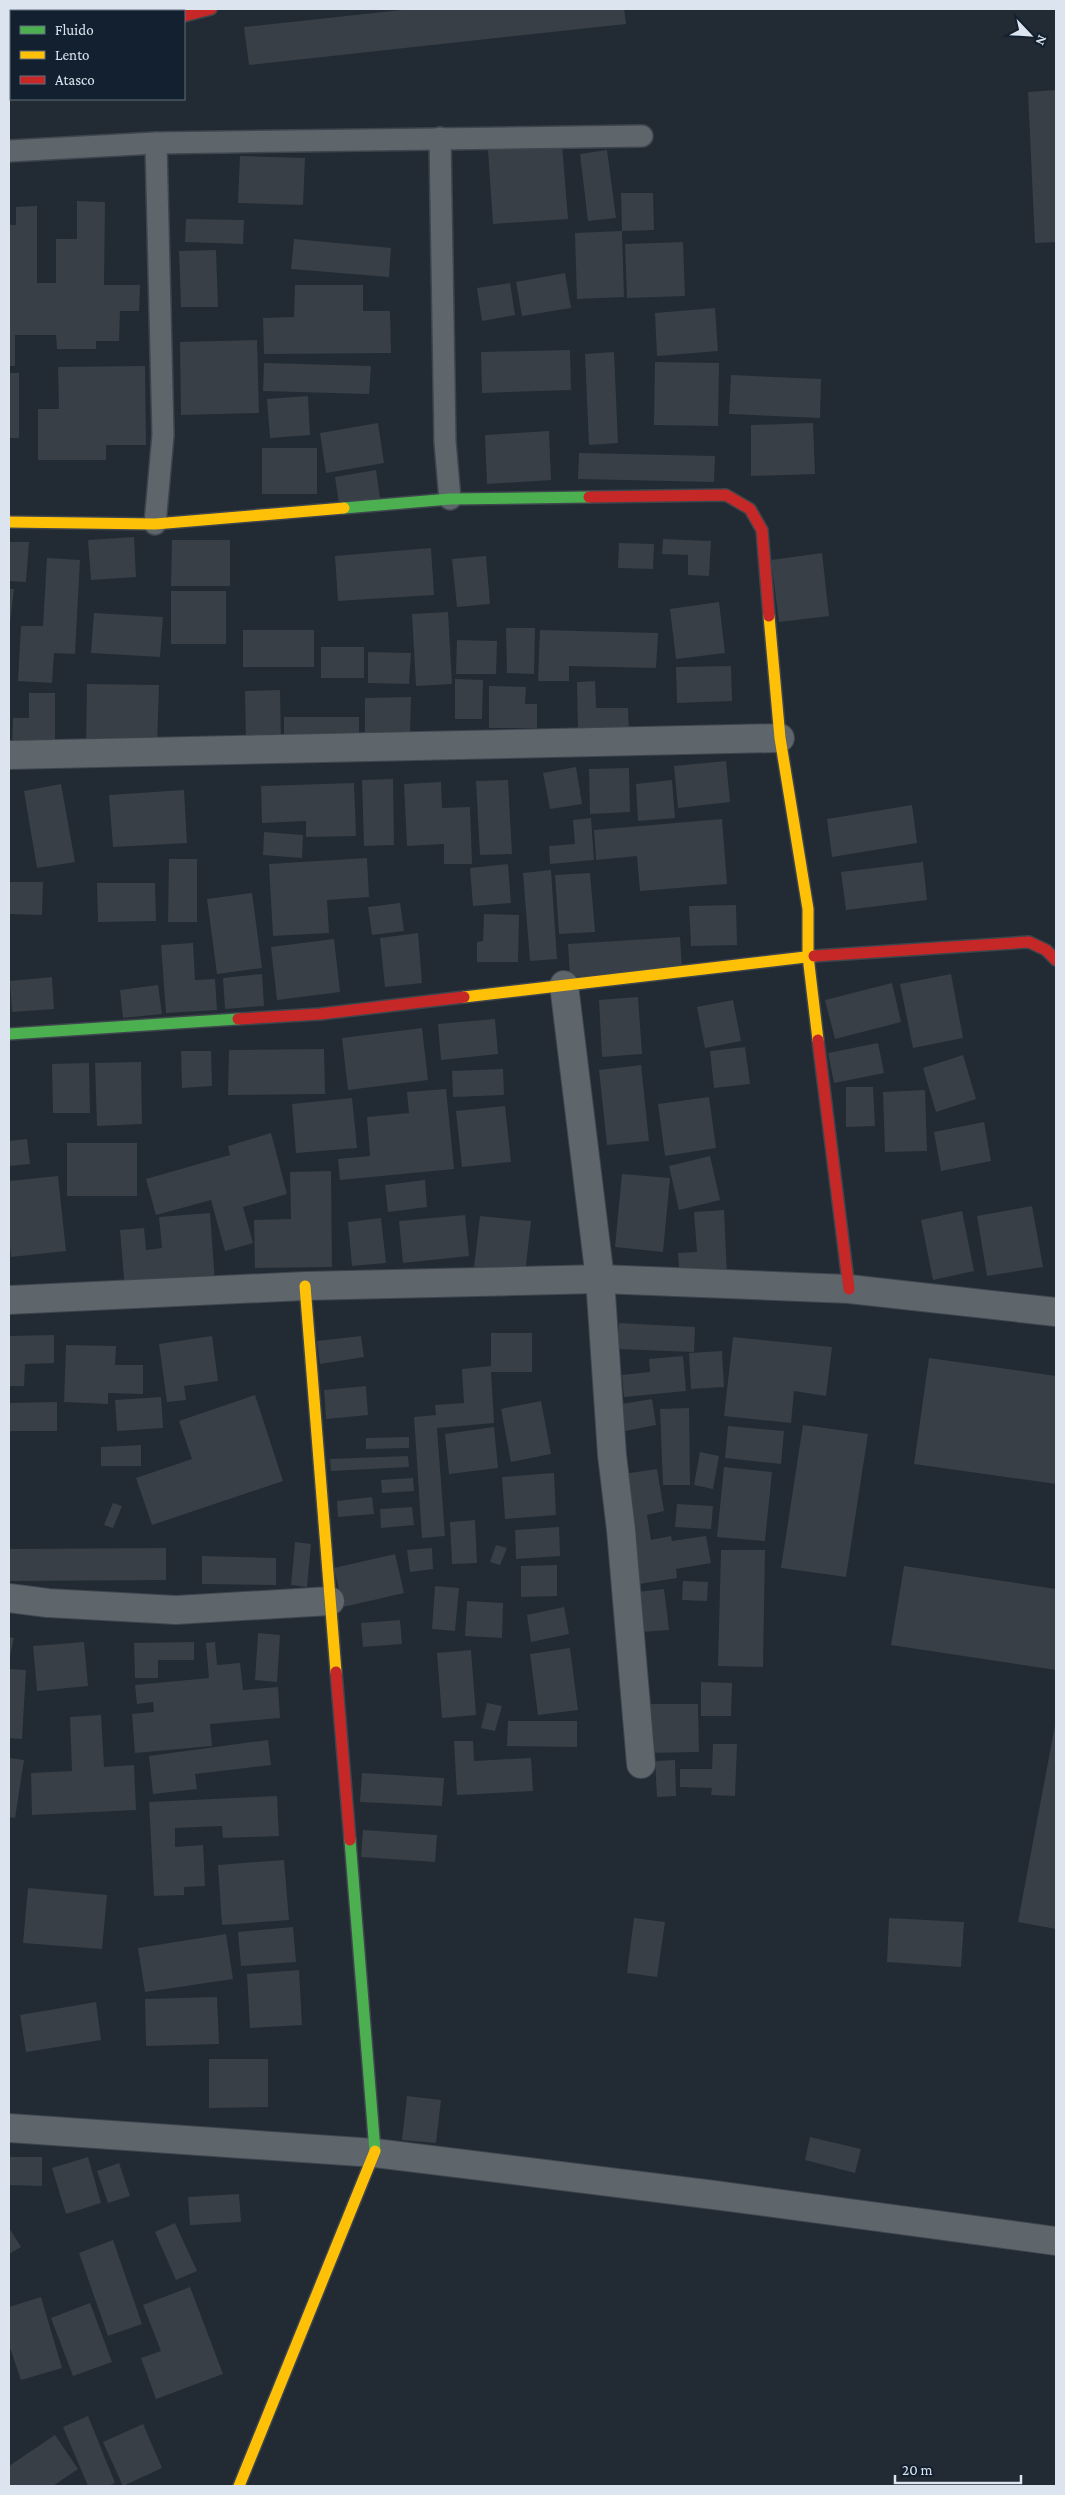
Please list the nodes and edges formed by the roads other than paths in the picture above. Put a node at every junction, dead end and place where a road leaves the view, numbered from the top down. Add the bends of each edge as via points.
1 (210, 9) edge
2 (185, 16) edge
3 (642, 136) dead end
4 (440, 138) junction
5 (156, 143) junction
6 (9, 151) edge
7 (450, 499) junction
8 (9, 522) edge
9 (155, 524) junction
10 (780, 738) junction
11 (9, 755) edge
12 (808, 956) junction
13 (1056, 960) edge
14 (564, 985) junction
15 (9, 1034) edge
16 (600, 1278) junction
17 (305, 1286) junction
18 (849, 1289) junction
19 (9, 1300) edge
20 (1056, 1312) edge
21 (9, 1598) edge
22 (330, 1601) junction
23 (640, 1764) dead end
24 (9, 2128) edge
25 (375, 2153) junction
26 (1056, 2242) edge
27 (239, 2486) edge

1 - 2 street
3 - 4 lane
4 - 5 lane
4 - 7 lane via 445,442
5 - 6 lane
5 - 9 lane via 163,435
7 - 9 street
7 - 10 street via 726,495 750,509 762,530
8 - 9 street
10 - 11 street
10 - 12 street via 808,909
12 - 13 street via 1030,942 1046,950
12 - 14 street
12 - 18 street
14 - 15 street via 320,1014
14 - 16 street
16 - 17 street
16 - 18 street
16 - 23 street via 612,1455
17 - 19 street
17 - 22 street
18 - 20 street
21 - 22 street via 176,1610
22 - 25 street
24 - 25 street
25 - 26 street via 724,2196
25 - 27 street

